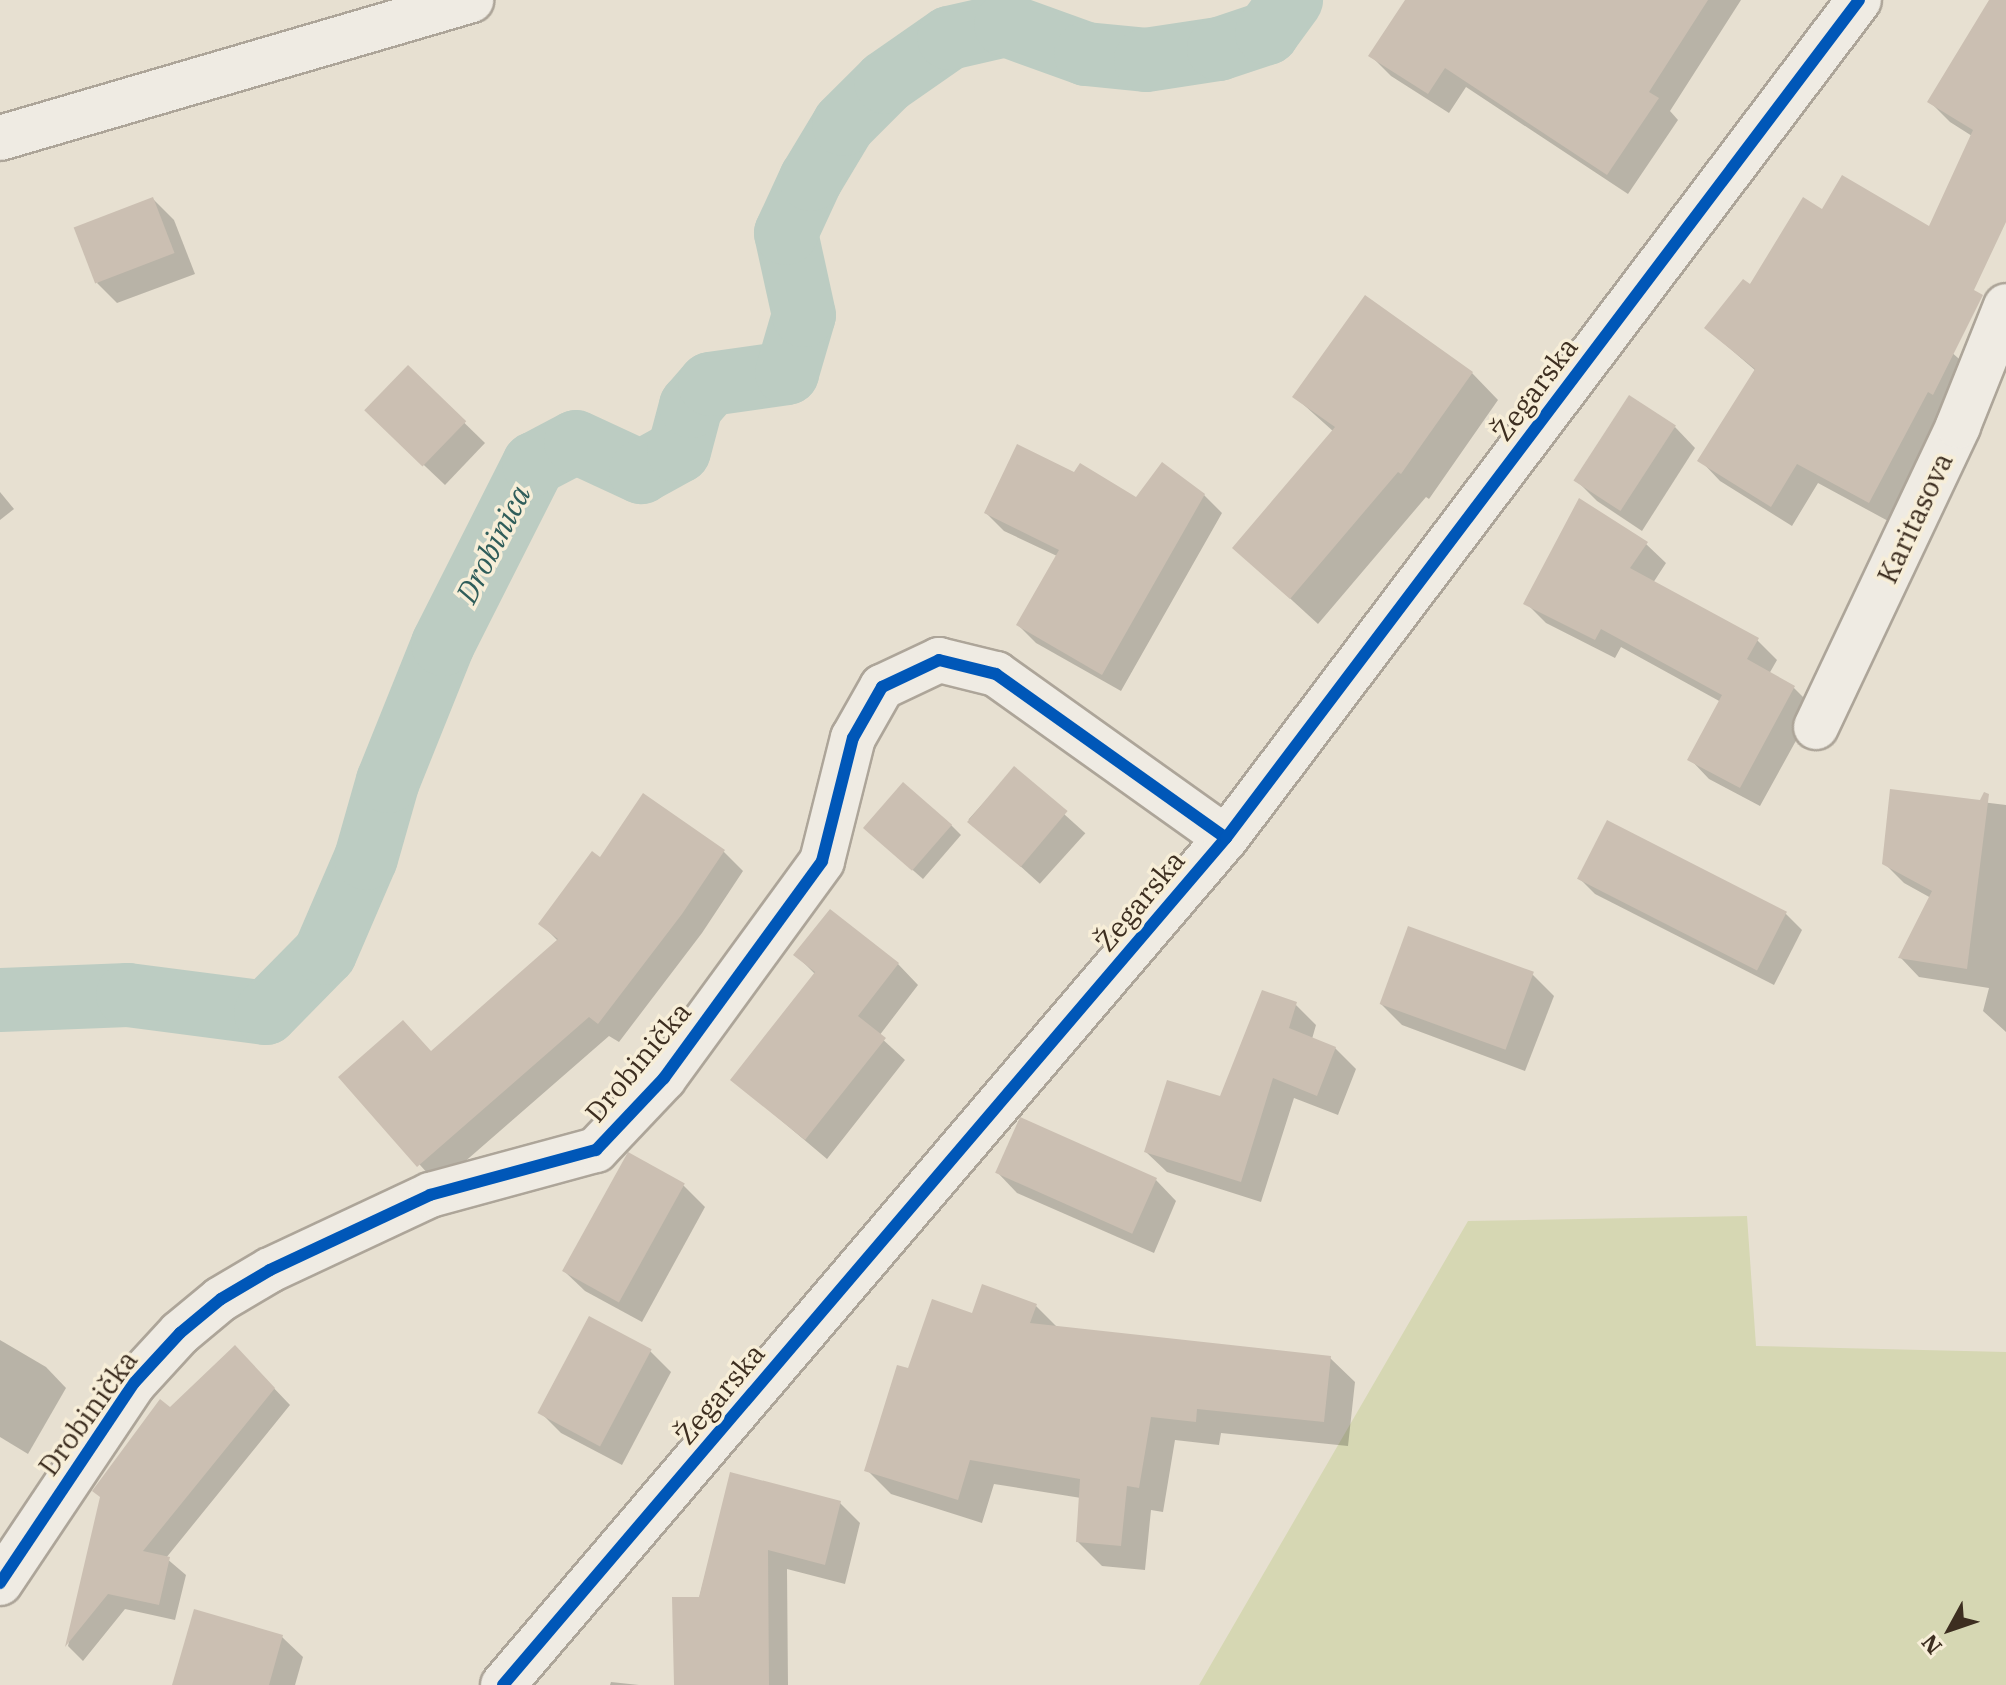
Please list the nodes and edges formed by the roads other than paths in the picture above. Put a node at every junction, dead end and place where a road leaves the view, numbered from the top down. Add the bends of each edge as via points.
1 (471, 0) edge
2 (1859, 0) edge
3 (0, 138) edge
4 (2006, 306) edge
5 (1816, 727) dead end
6 (1226, 838) junction
7 (0, 1583) edge
8 (503, 1685) edge

1 - 3 street
2 - 6 street, Žegarska
4 - 5 street, Karitasova via 1958,426
6 - 7 street, Drobinička via 996,674 939,660 882,687 853,738 822,861 664,1078 596,1150 430,1195 270,1270 221,1299 180,1333 134,1383
6 - 8 street, Žegarska

